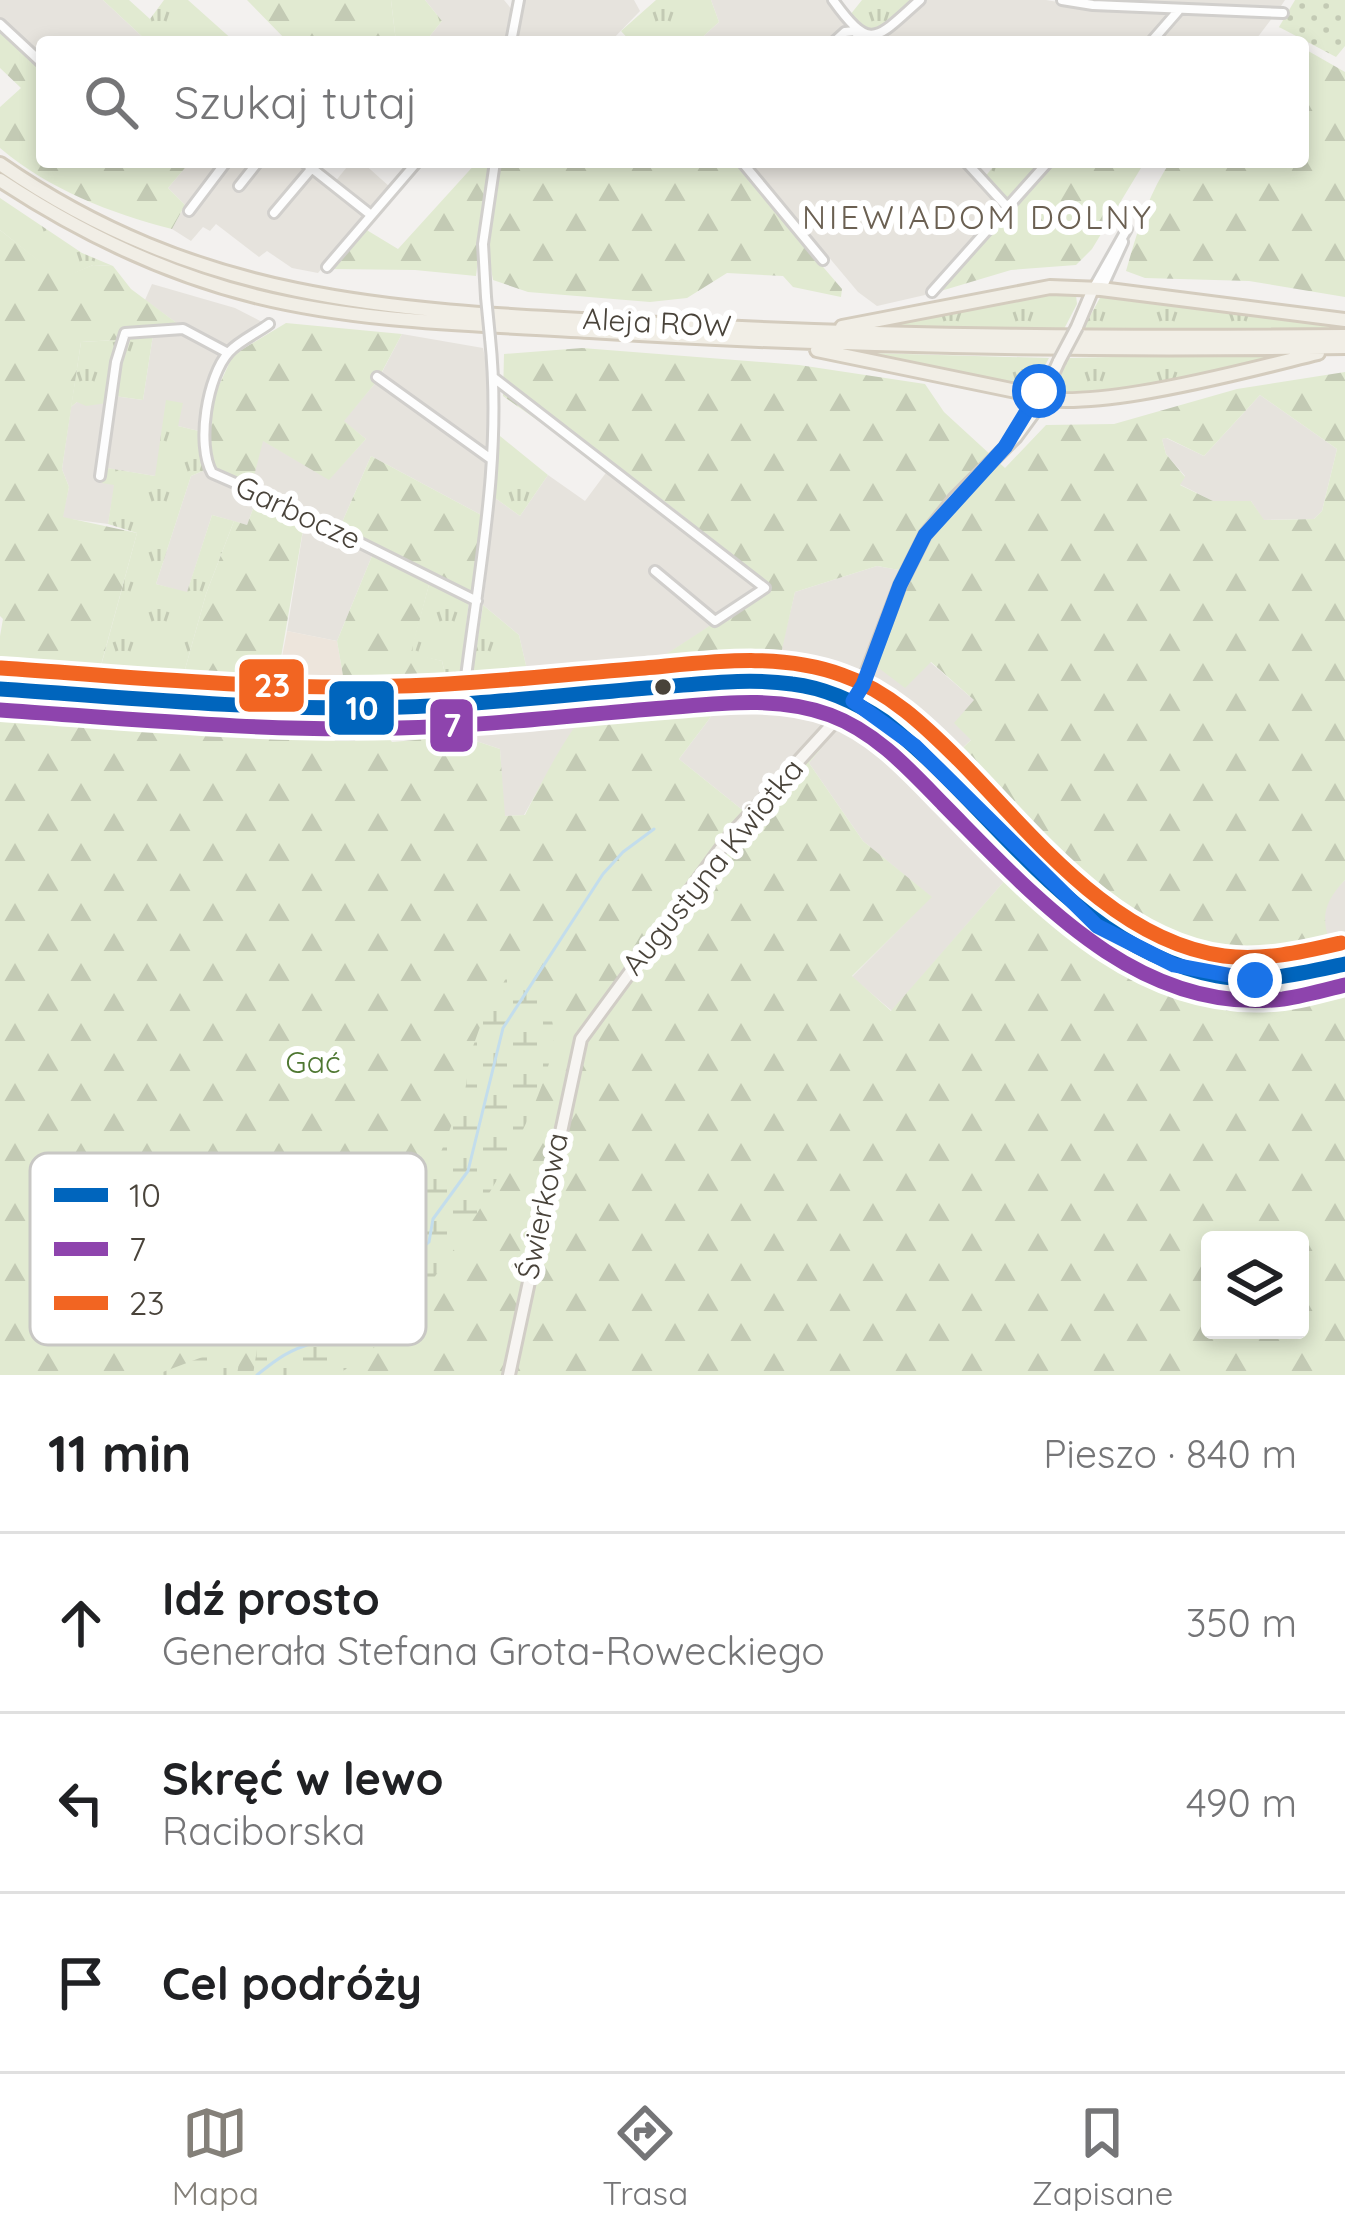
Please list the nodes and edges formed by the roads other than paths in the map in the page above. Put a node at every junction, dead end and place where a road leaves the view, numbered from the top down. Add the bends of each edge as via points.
1 (832, 0) edge
2 (920, 0) edge
3 (1062, 0) edge
4 (516, 3) edge
5 (1179, 10) junction
6 (1283, 13) dead end
7 (0, 24) edge
8 (855, 31) junction
9 (511, 36) edge
10 (841, 36) edge
11 (858, 36) edge
12 (1156, 36) edge
13 (36, 57) edge
14 (0, 164) edge
15 (221, 168) edge
16 (253, 168) edge
17 (306, 168) edge
18 (312, 168) edge
19 (412, 168) edge
20 (494, 168) edge
21 (747, 168) edge
22 (971, 168) edge
23 (1043, 168) edge
24 (0, 180) edge
25 (239, 186) dead end
26 (1008, 208) junction
27 (188, 211) dead end
28 (274, 213) dead end
29 (371, 215) junction
30 (823, 260) dead end
31 (327, 267) dead end
32 (1097, 289) junction
33 (932, 292) dead end
34 (1345, 320) edge
35 (268, 324) dead end
36 (808, 332) junction
37 (786, 344) junction
38 (1343, 344) edge
39 (228, 353) junction
40 (377, 377) dead end
41 (494, 378) junction
42 (1039, 398) junction
43 (492, 460) junction
44 (100, 476) dead end
45 (655, 571) dead end
46 (476, 601) junction
47 (0, 689) edge
48 (463, 701) junction
49 (853, 701) junction
50 (1345, 964) edge
51 (580, 1039) joint
52 (508, 1375) edge

1 - 8 street
2 - 8 street via 884,32
3 - 5 street
4 - 9 street
5 - 6 street
5 - 12 street
7 - 13 street
8 - 10 street
8 - 11 street
14 - 36 main road, Aleja ROW via 116,232 278,289 419,309
15 - 27 street
16 - 25 street
17 - 28 street
18 - 29 street
19 - 29 street
20 - 41 street, bridge via 483,244
21 - 30 street
22 - 26 street
23 - 26 street
24 - 37 main road, Aleja ROW via 100,241 291,304
26 - 33 street
29 - 31 street
32 - 32 street via 1127,229
32 - 34 main road
32 - 36 main road via 1028,290
32 - 42 main road, Augustyna Kwiotka, bridge
35 - 39 street
36 - 38 main road, Aleja ROW
37 - 38 main road, Aleja ROW
37 - 42 main road
38 - 42 main road via 1141,394
39 - 44 street via 183,329 125,333
39 - 46 street, Garbocze via 206,403 212,473
40 - 43 street
41 - 43 street
41 - 45 street via 765,588 715,621
42 - 49 main road, Augustyna Kwiotka via 925,535
43 - 46 street
46 - 48 street
47 - 48 main road via 366,708
48 - 49 main road via 760,681
49 - 50 main road via 915,746 1097,926 1134,947 1174,965 1255,980
49 - 51 main road, Augustyna Kwiotka via 730,836
51 - 52 main road, Świerkowa

